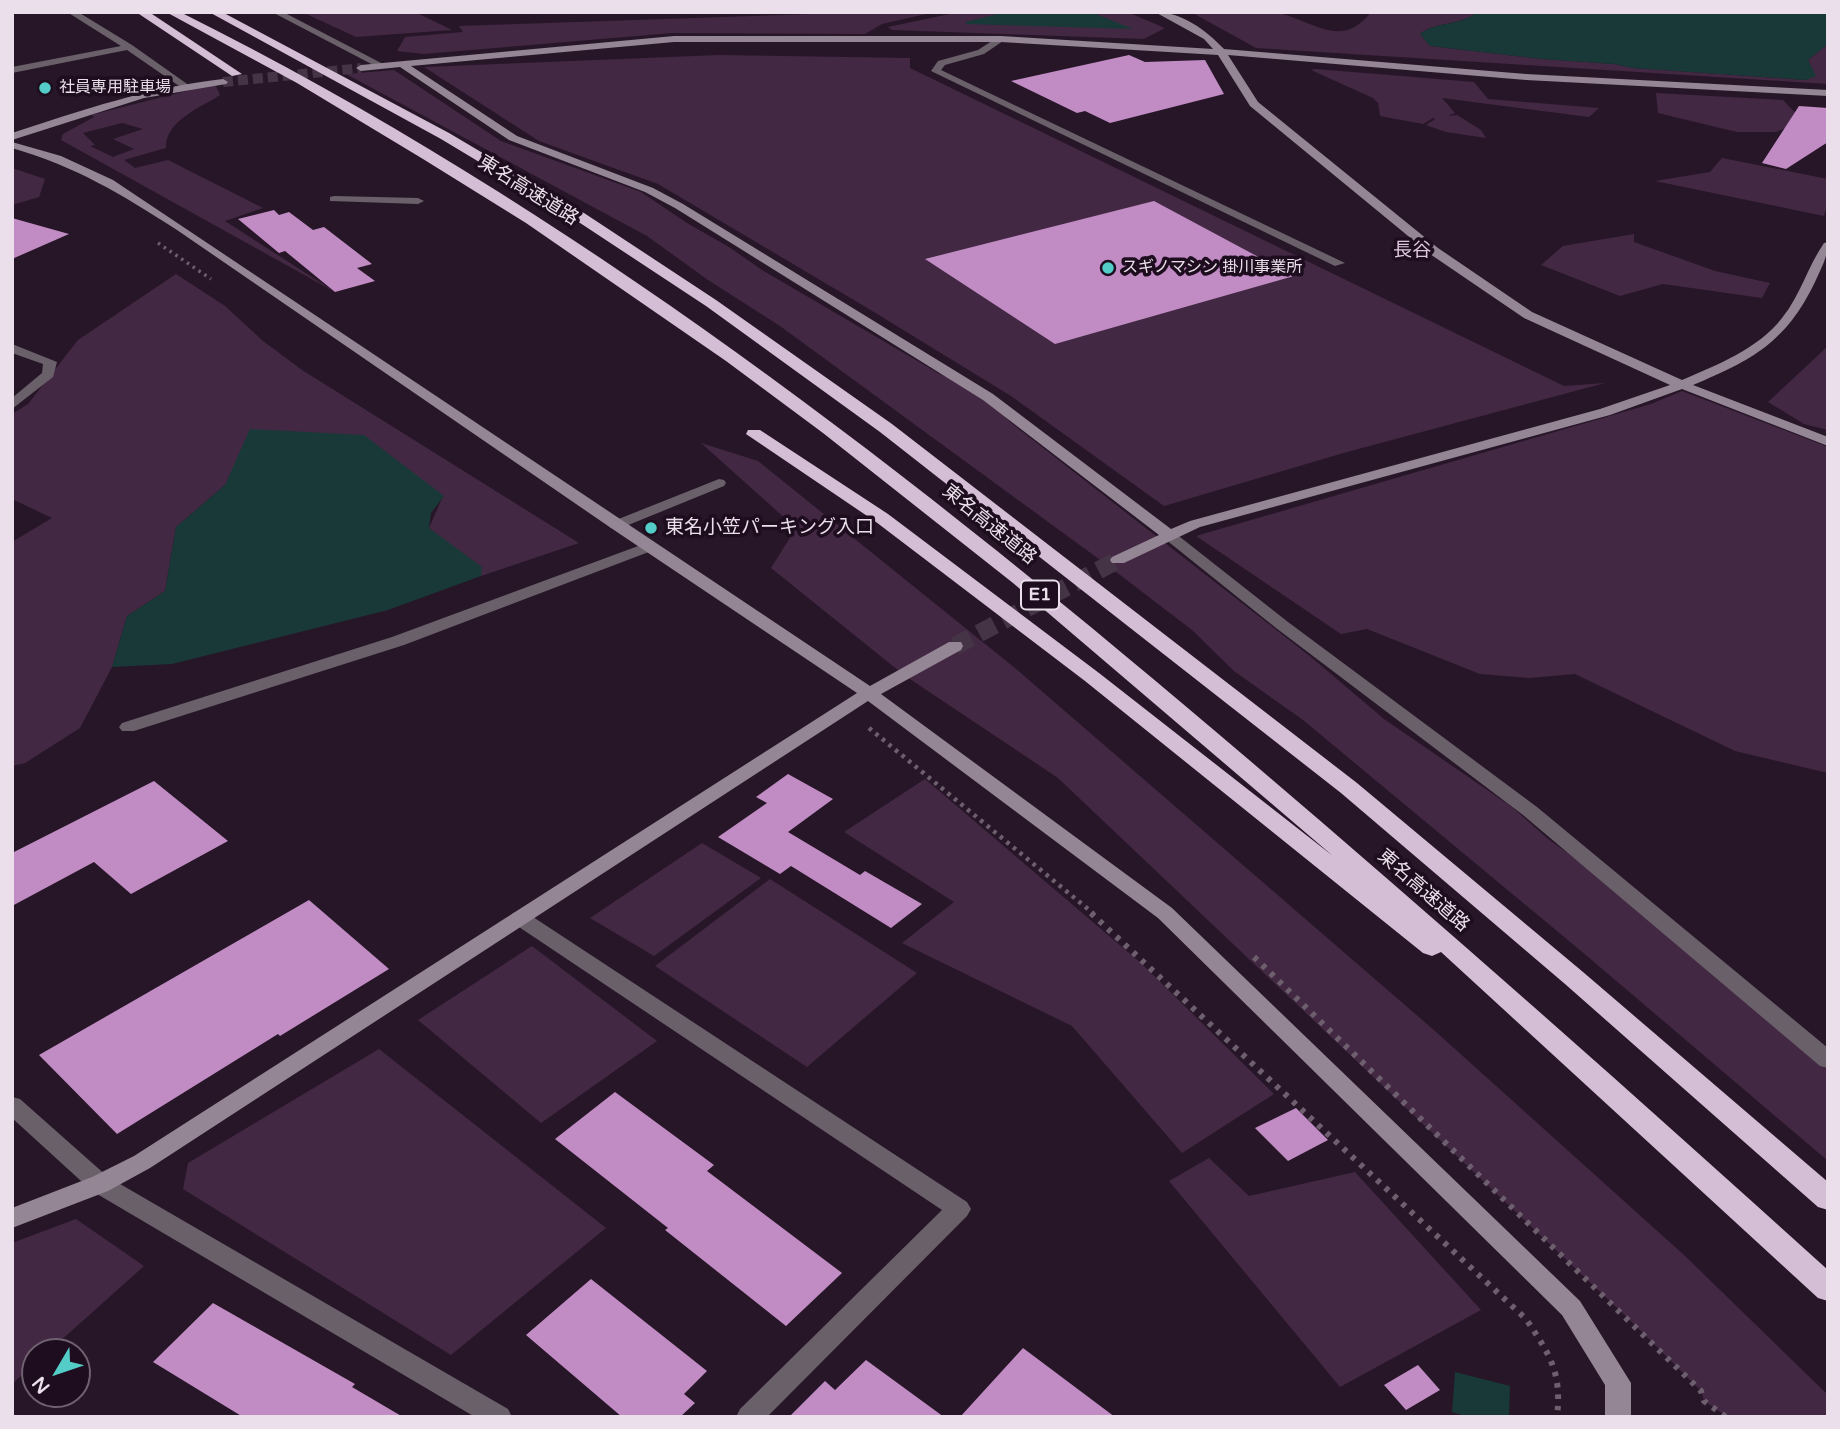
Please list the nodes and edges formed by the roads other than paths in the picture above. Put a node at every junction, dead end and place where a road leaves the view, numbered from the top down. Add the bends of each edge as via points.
1 (71, 12) edge
2 (141, 12) edge
3 (171, 12) edge
4 (214, 12) edge
5 (276, 12) edge
6 (1159, 12) edge
7 (1001, 39) junction
8 (129, 47) junction
9 (1221, 52) junction
10 (403, 65) junction
11 (382, 66) junction
12 (361, 68) tunnel mouth
13 (12, 70) edge
14 (236, 74) tunnel mouth
15 (223, 82) tunnel mouth
16 (185, 86) junction
17 (1828, 93) edge
18 (12, 137) edge
19 (12, 145) edge
20 (334, 199) dead end
21 (418, 201) dead end
22 (1828, 245) edge
23 (1339, 263) dead end
24 (12, 348) edge
25 (1680, 384) junction
26 (12, 405) edge
27 (754, 433) dead end
28 (1828, 442) edge
29 (719, 483) dead end
30 (616, 525) junction
31 (1170, 536) junction
32 (649, 547) junction
33 (1118, 560) tunnel mouth
34 (954, 646) tunnel mouth
35 (870, 694) junction
36 (128, 727) dead end
37 (520, 918) junction
38 (1828, 1060) edge
39 (1600, 1077) junction
40 (17, 1115) edge
41 (100, 1184) junction
42 (1828, 1199) edge
43 (12, 1218) edge
44 (1828, 1289) edge
45 (499, 1417) edge
46 (749, 1417) edge
47 (1618, 1417) edge

1 - 8 street
2 - 14 highway
3 - 39 highway, 東名高速道路 / E1 via 324,93 499,199 699,333 828,428 1122,662
4 - 42 highway, 東名高速道路 / E1 via 409,116 579,216 886,428 1349,788
5 - 11 street
6 - 9 street via 1207,37
7 - 9 street
7 - 10 street via 674,40
7 - 23 street via 981,52 941,62 936,71
8 - 13 street
8 - 16 street
9 - 17 street via 1526,77
9 - 25 street via 1254,104 1434,251 1528,315
10 - 11 street
10 - 31 street via 513,138 679,206 988,397
11 - 12 street
15 - 16 street
16 - 18 street via 124,100
19 - 30 street via 57,158 130,195
20 - 21 street
22 - 25 street via 1786,322 1738,359
24 - 26 street via 50,362 48,374
25 - 28 street
25 - 31 street via 1605,412 1195,524
27 - 39 highway via 882,518 1081,668
29 - 30 street
30 - 32 street
31 - 33 street
31 - 38 street via 1530,811
32 - 35 street
32 - 36 street via 398,640
34 - 35 street
35 - 37 street
35 - 47 street via 1175,922 1571,1308 1618,1383
37 - 41 street
37 - 46 street via 959,1209
39 - 44 highway, 東名高速道路 / E1
40 - 41 street
41 - 43 street
41 - 45 street

